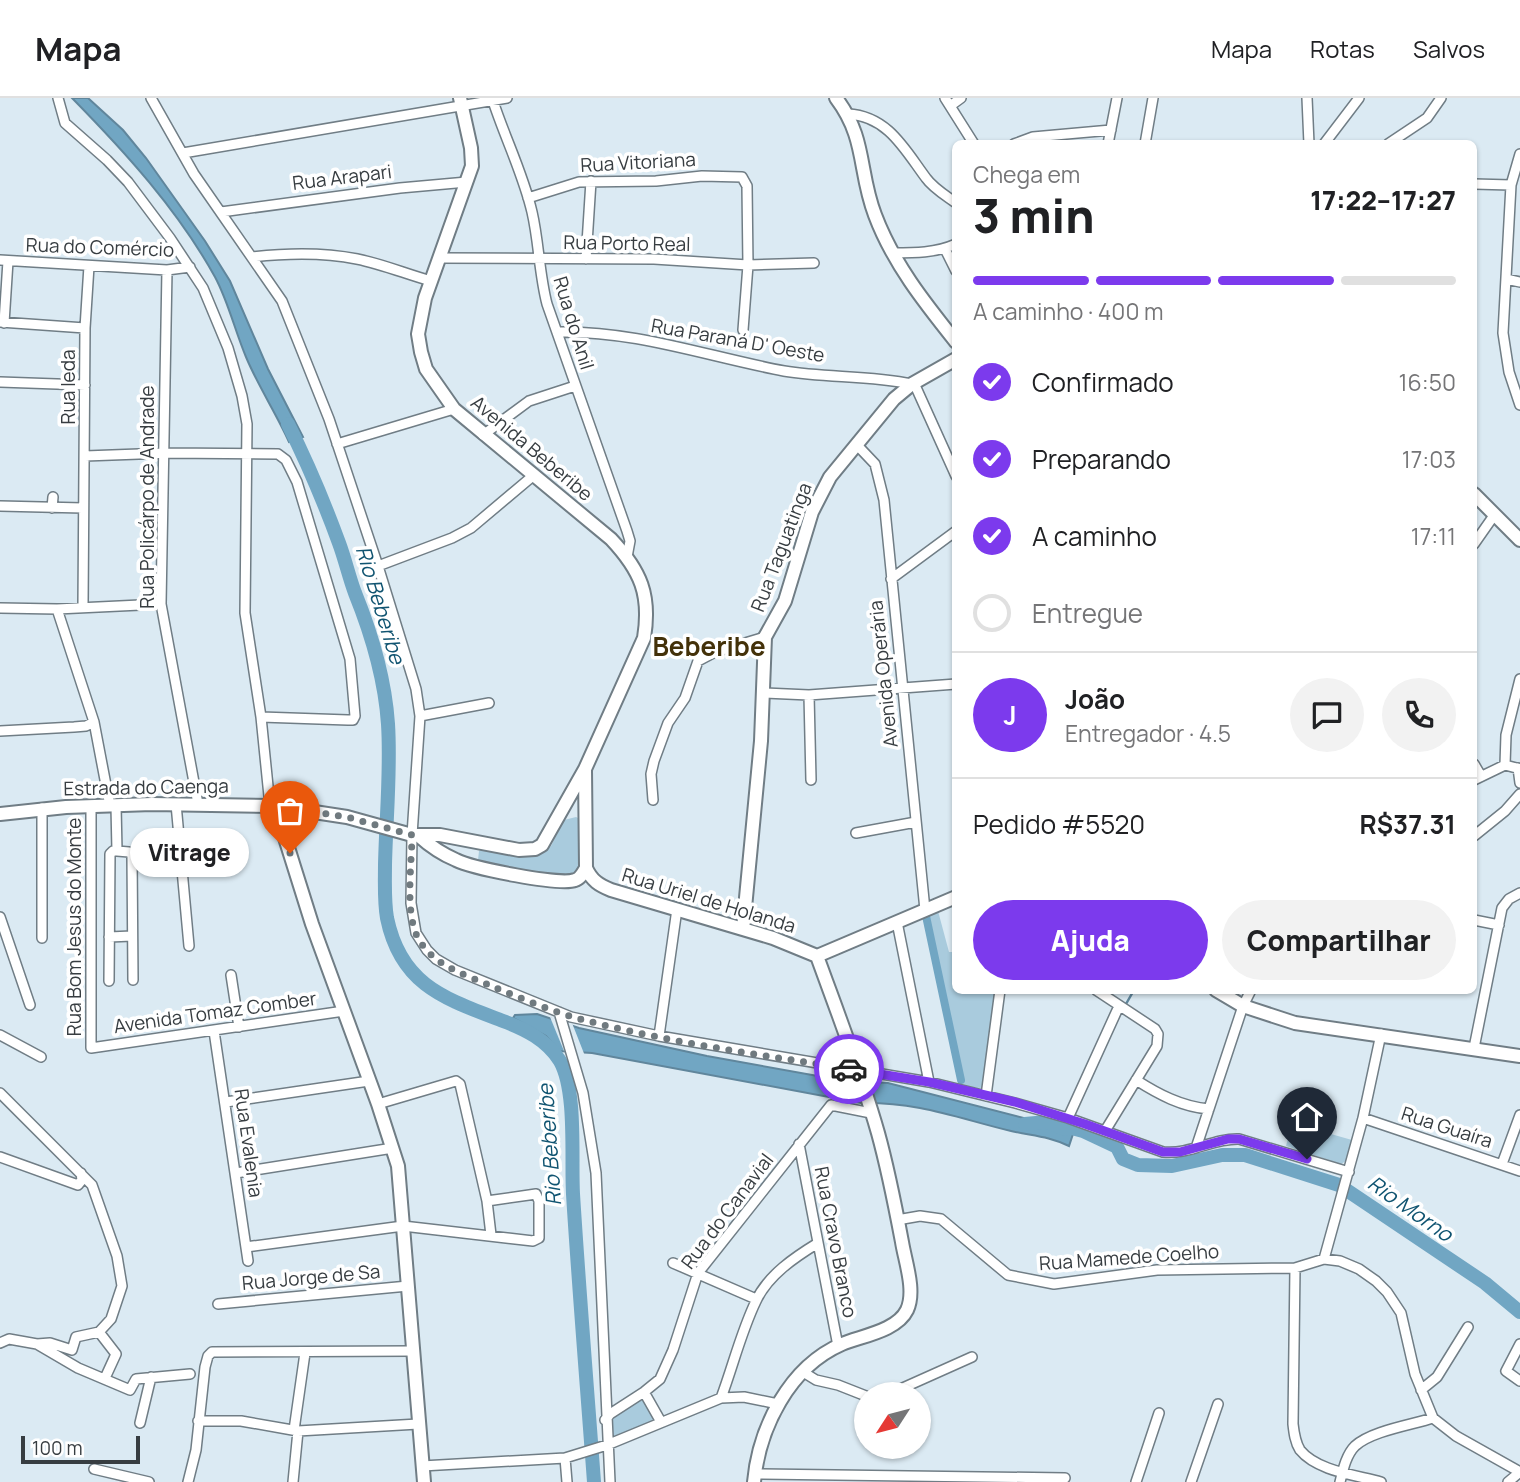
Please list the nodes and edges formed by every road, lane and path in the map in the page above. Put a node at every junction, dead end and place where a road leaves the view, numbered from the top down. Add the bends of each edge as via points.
1 (58, 98) edge
2 (150, 98) edge
3 (507, 98) edge
4 (836, 98) edge
5 (961, 98) edge
6 (1117, 98) edge
7 (1153, 98) edge
8 (1307, 98) edge
9 (1359, 98) edge
10 (1441, 98) edge
11 (492, 99) edge
12 (461, 102) edge
13 (947, 102) edge
14 (848, 114) junction
15 (1111, 130) junction
16 (971, 140) edge
17 (1025, 140) edge
18 (1109, 140) edge
19 (1146, 140) edge
20 (1309, 140) edge
21 (1327, 140) edge
22 (1394, 140) edge
23 (183, 153) junction
24 (1520, 153) edge
25 (591, 181) junction
26 (467, 182) junction
27 (1477, 184) edge
28 (1511, 185) junction
29 (528, 198) junction
30 (952, 200) edge
31 (220, 212) junction
32 (952, 246) edge
33 (945, 249) junction
34 (893, 253) junction
35 (252, 257) junction
36 (440, 258) junction
37 (586, 259) junction
38 (4, 260) edge
39 (539, 260) junction
40 (814, 263) dead end
41 (952, 263) edge
42 (748, 265) junction
43 (89, 266) junction
44 (190, 267) junction
45 (167, 270) junction
46 (1506, 279) junction
47 (431, 281) junction
48 (1520, 282) edge
49 (2, 322) edge
50 (85, 328) junction
51 (743, 330) dead end
52 (557, 332) junction
53 (952, 337) edge
54 (952, 361) edge
55 (0, 382) edge
56 (913, 384) junction
57 (85, 385) junction
58 (575, 386) junction
59 (1520, 405) edge
60 (454, 409) junction
61 (483, 435) junction
62 (337, 444) junction
63 (856, 444) junction
64 (166, 453) junction
65 (247, 454) junction
66 (85, 456) junction
67 (952, 467) edge
68 (534, 475) junction
69 (1477, 497) edge
70 (53, 498) dead end
71 (0, 506) edge
72 (52, 508) junction
73 (83, 508) junction
74 (1495, 514) junction
75 (952, 534) edge
76 (1477, 540) edge
77 (1520, 540) edge
78 (627, 557) junction
79 (378, 566) junction
80 (891, 579) junction
81 (162, 604) junction
82 (83, 606) junction
83 (0, 608) edge
84 (58, 609) junction
85 (765, 637) junction
86 (1520, 679) edge
87 (952, 684) edge
88 (902, 687) junction
89 (765, 693) junction
90 (809, 695) junction
91 (489, 703) dead end
92 (421, 716) junction
93 (261, 717) junction
94 (94, 722) junction
95 (0, 731) edge
96 (1505, 765) junction
97 (1519, 768) edge
98 (585, 769) junction
99 (1477, 778) edge
100 (811, 780) dead end
101 (1520, 783) edge
102 (1520, 793) edge
103 (653, 800) dead end
104 (176, 804) junction
105 (198, 804) junction
106 (563, 805) junction
107 (113, 806) junction
108 (273, 806) junction
109 (91, 807) junction
110 (41, 808) junction
111 (0, 814) edge
112 (586, 814) junction
113 (916, 822) junction
114 (856, 833) dead end
115 (410, 834) junction
116 (1477, 834) edge
117 (463, 838) junction
118 (117, 851) junction
119 (458, 861) junction
120 (586, 868) junction
121 (1520, 893) edge
122 (952, 899) edge
123 (677, 909) junction
124 (925, 910) junction
125 (0, 917) edge
126 (1477, 921) edge
127 (897, 922) junction
128 (1499, 925) junction
129 (743, 929) junction
130 (132, 936) junction
131 (109, 937) junction
132 (42, 938) dead end
133 (189, 946) dead end
134 (817, 956) junction
135 (231, 975) dead end
136 (133, 980) dead end
137 (109, 981) dead end
138 (999, 994) edge
139 (1102, 994) edge
140 (1223, 994) edge
141 (1249, 994) edge
142 (30, 1005) dead end
143 (1119, 1006) junction
144 (1243, 1006) junction
145 (344, 1011) junction
146 (560, 1015) junction
147 (239, 1027) junction
148 (214, 1031) junction
149 (1381, 1034) junction
150 (0, 1035) edge
151 (659, 1037) junction
152 (91, 1048) joint
153 (1474, 1048) junction
154 (1520, 1056) edge
155 (41, 1057) dead end
156 (858, 1075) junction
157 (1136, 1080) junction
158 (369, 1081) junction
159 (929, 1082) junction
160 (0, 1093) edge
161 (986, 1096) junction
162 (226, 1102) junction
163 (378, 1104) junction
164 (870, 1109) junction
165 (1209, 1110) junction
166 (1520, 1115) edge
167 (1068, 1118) junction
168 (1363, 1118) junction
169 (1105, 1131) junction
170 (799, 1144) junction
171 (1196, 1148) junction
172 (393, 1149) junction
173 (0, 1157) edge
174 (1502, 1164) junction
175 (1520, 1171) edge
176 (81, 1172) junction
177 (1349, 1172) junction
178 (236, 1173) junction
179 (487, 1201) junction
180 (897, 1220) junction
181 (403, 1226) junction
182 (491, 1235) junction
183 (818, 1243) junction
184 (246, 1247) junction
185 (1324, 1259) junction
186 (248, 1261) dead end
187 (673, 1264) dead end
188 (1295, 1268) junction
189 (698, 1273) junction
190 (408, 1286) junction
191 (756, 1299) junction
192 (218, 1304) dead end
193 (1468, 1327) dead end
194 (99, 1332) junction
195 (0, 1343) edge
196 (37, 1344) junction
197 (1520, 1344) edge
198 (838, 1346) junction
199 (412, 1351) junction
200 (305, 1353) junction
201 (972, 1357) dead end
202 (803, 1372) junction
203 (190, 1374) dead end
204 (151, 1377) junction
205 (105, 1378) junction
206 (1520, 1381) edge
207 (916, 1382) edge
208 (1421, 1390) junction
209 (854, 1391) edge
210 (644, 1392) junction
211 (721, 1398) junction
212 (778, 1404) junction
213 (1218, 1404) dead end
214 (1159, 1413) dead end
215 (1433, 1418) junction
216 (605, 1420) junction
217 (198, 1421) junction
218 (661, 1422) junction
219 (140, 1423) dead end
220 (418, 1424) junction
221 (296, 1431) junction
222 (607, 1445) junction
223 (565, 1458) junction
224 (422, 1466) junction
225 (94, 1469) dead end
226 (1520, 1472) edge
227 (1342, 1473) edge
228 (754, 1478) edge
229 (1065, 1478) dead end
230 (833, 1479) edge
231 (149, 1482) edge
232 (188, 1482) edge
233 (293, 1482) edge
234 (424, 1482) edge
235 (567, 1482) edge
236 (610, 1482) edge
237 (1136, 1482) edge
238 (1191, 1482) edge
239 (1381, 1482) edge
240 (1508, 1482) edge

1 - 44 street via 65,123 128,182
2 - 23 street
3 - 11 street
4 - 14 main road
5 - 13 street
6 - 15 street
7 - 19 street
8 - 20 street
9 - 21 street
10 - 22 street via 1427,118
11 - 12 street
11 - 29 street, Rua do Anil
12 - 23 street
12 - 26 main road, Avenida Beberibe via 471,148
13 - 16 street
14 - 30 street via 862,115 883,127 932,185
14 - 34 main road via 874,213
15 - 17 street
15 - 18 street
23 - 31 street
24 - 28 street
25 - 29 street, Rua Vitoriana
25 - 37 street
25 - 42 street, Rua Vitoriana via 742,177 747,186
26 - 31 street, Rua Arapari
26 - 36 main road, Avenida Beberibe
27 - 28 street
28 - 46 street
29 - 39 street, Rua do Anil
31 - 35 street
32 - 33 street
33 - 34 street
33 - 41 street
34 - 53 main road via 923,303
35 - 47 street via 289,253 340,257
35 - 62 street via 282,301
36 - 39 street, Rua Porto Real
36 - 47 main road, Avenida Beberibe
37 - 39 street, Rua Porto Real
37 - 42 street, Rua Porto Real
38 - 43 street, Rua do Comércio
38 - 49 street, Rua do Comércio
39 - 52 street, Rua do Anil
40 - 42 street, Rua Porto Real
42 - 51 street
43 - 45 street, Rua do Comércio
43 - 50 street, Rua Ieda
44 - 45 street, Rua do Comércio
44 - 65 street via 218,320 242,396
45 - 64 street, Rua Policárpo de Andrade
46 - 48 street
46 - 59 street via 1504,342 1511,384
47 - 60 main road, Avenida Beberibe via 420,319 421,352 426,369
49 - 50 street
50 - 57 street, Rua Ieda
52 - 56 street, Rua Paraná D' Oeste via 602,332 784,371
52 - 58 street, Rua do Anil
54 - 56 main road, Rua Taguatinga
55 - 57 street via 55,389
56 - 63 main road, Rua Taguatinga
56 - 67 street
57 - 66 street, Rua Ieda
58 - 61 street via 529,401
58 - 78 street, Rua do Anil via 627,531
60 - 61 main road, Avenida Beberibe
60 - 62 street
61 - 68 main road, Avenida Beberibe
62 - 79 street
63 - 80 street, Avenida Operária via 875,464 882,491
63 - 85 main road, Rua Taguatinga via 817,500 785,601
64 - 65 street
64 - 66 street
64 - 81 street, Rua Policárpo de Andrade
65 - 93 street via 245,613
65 - 93 street via 278,454 297,482 349,659 355,716 353,720
66 - 73 street, Rua Ieda
68 - 78 main road, Avenida Beberibe via 604,532
68 - 79 street via 471,528
69 - 74 main road
70 - 72 street
71 - 72 street
72 - 73 street
73 - 82 street, Rua Ieda
74 - 76 street
74 - 77 main road
75 - 80 street
78 - 98 main road, Avenida Beberibe via 645,592 647,621
79 - 92 street
80 - 88 street, Avenida Operária
81 - 82 street
81 - 105 street, Rua Policárpo de Andrade
82 - 84 street
83 - 84 street
84 - 94 street
85 - 89 main road, Rua Taguatinga
85 - 103 street via 698,661 654,761
86 - 96 street via 1506,736
87 - 88 street
88 - 90 street
88 - 113 street, Avenida Operária
89 - 90 street
89 - 129 main road, Rua Taguatinga
90 - 100 street
91 - 92 street
92 - 115 street
93 - 108 street
94 - 95 street
94 - 107 street
96 - 97 street
96 - 99 street
97 - 101 street
98 - 106 main road, Avenida Beberibe
98 - 112 main road, Avenida Beberibe
102 - 116 street
104 - 105 main road, Estrada do Caenga
104 - 107 main road, Estrada do Caenga
104 - 133 street
105 - 108 main road, Estrada do Caenga
106 - 112 main road via 577,802
106 - 117 main road, Avenida Beberibe via 542,845 527,851
107 - 109 main road, Estrada do Caenga
107 - 118 street
108 - 115 main road, Estrada do Caenga via 347,817
108 - 145 main road
109 - 110 main road, Estrada do Caenga
109 - 152 street, Rua Bom Jesus do Monte
110 - 111 main road, Estrada do Caenga
110 - 132 street
112 - 120 main road, Avenida Beberibe
113 - 114 street
113 - 124 street, Avenida Operária
115 - 117 main road
115 - 119 main road
115 - 146 street via 411,915 420,942 455,970
117 - 119 main road via 453,845
118 - 130 street via 132,855
118 - 131 street via 110,854
119 - 120 main road via 497,872 569,881
120 - 123 main road, Rua Uriel de Holanda via 598,884
121 - 128 street via 1506,902
122 - 124 main road
123 - 129 main road, Rua Uriel de Holanda
123 - 151 street
124 - 127 main road
125 - 142 street
126 - 128 street
127 - 134 main road
127 - 159 street
128 - 153 street
129 - 134 main road, Rua Uriel de Holanda
130 - 131 street
130 - 136 street
131 - 137 street
134 - 156 main road
135 - 147 street
138 - 161 street
139 - 143 street
140 - 144 main road
141 - 144 street
143 - 157 street via 1158,1034 1157,1046
143 - 167 street
144 - 149 main road via 1296,1023
144 - 165 street
145 - 147 street, Avenida Tomaz Comber
145 - 158 main road
146 - 151 street
146 - 216 street via 583,1093 596,1173
147 - 148 street, Avenida Tomaz Comber
148 - 152 street, Avenida Tomaz Comber
148 - 162 street, Rua Evalenia
149 - 153 main road
149 - 168 street via 1374,1085
150 - 155 street
151 - 156 street
153 - 154 main road
156 - 159 street
156 - 164 main road
157 - 165 street via 1192,1108
157 - 169 street
158 - 162 street
158 - 163 main road
159 - 161 street
160 - 176 street
161 - 167 street
162 - 178 street, Rua Evalenia
163 - 172 main road
163 - 179 street via 456,1081
164 - 170 street, Rua do Canavial via 831,1105
164 - 180 main road
165 - 171 street
166 - 174 street
167 - 169 street
168 - 174 street, Rua Guaíra
168 - 177 street
169 - 171 street via 1163,1152
170 - 183 street, Rua Cravo Branco
170 - 189 street, Rua do Canavial
171 - 177 street via 1239,1139
172 - 178 street
172 - 181 main road
173 - 176 street via 78,1185
174 - 175 street, Rua Guaíra
176 - 194 street via 92,1185 106,1223 121,1286 111,1319
177 - 185 street
178 - 184 street, Rua Evalenia
179 - 182 street
179 - 182 street via 533,1193 539,1201 536,1240
180 - 188 street, Rua Mamede Coelho via 941,1219 1008,1275 1034,1282 1064,1283 1157,1270
180 - 198 main road via 909,1282 907,1310 894,1323
181 - 182 street
181 - 184 street
181 - 190 main road
183 - 191 street via 786,1265
183 - 198 street, Rua Cravo Branco
184 - 186 street, Rua Evalenia
185 - 188 street, Rua Mamede Coelho
185 - 208 street via 1359,1269 1387,1292 1401,1313
187 - 189 street
188 - 227 street via 1296,1441 1307,1456
189 - 191 street
189 - 210 street, Rua do Canavial via 666,1368
190 - 192 street, Rua Jorge de Sa
190 - 199 main road
191 - 211 street
193 - 208 street via 1437,1377
194 - 196 street via 76,1337 72,1350
194 - 205 street via 116,1354
195 - 196 street via 9,1339
196 - 205 street
197 - 206 street via 1506,1371
198 - 202 main road
199 - 200 street
199 - 220 main road
200 - 217 street via 215,1351 206,1359
200 - 221 street
201 - 207 street
202 - 209 street
202 - 212 main road
203 - 204 street
204 - 205 street via 136,1379 130,1390
204 - 219 street
208 - 215 street
210 - 216 street, Rua do Canavial
210 - 218 street
211 - 212 street
211 - 218 street
212 - 228 main road
213 - 238 street
214 - 237 street
215 - 226 street
215 - 227 street via 1355,1446
216 - 222 street
217 - 221 street
217 - 232 street
218 - 222 street
220 - 221 street
220 - 224 main road
221 - 233 street
222 - 223 street
222 - 236 street
223 - 224 street
223 - 235 street
224 - 234 main road
225 - 231 street
226 - 240 street
227 - 239 street
228 - 230 street
229 - 230 street

